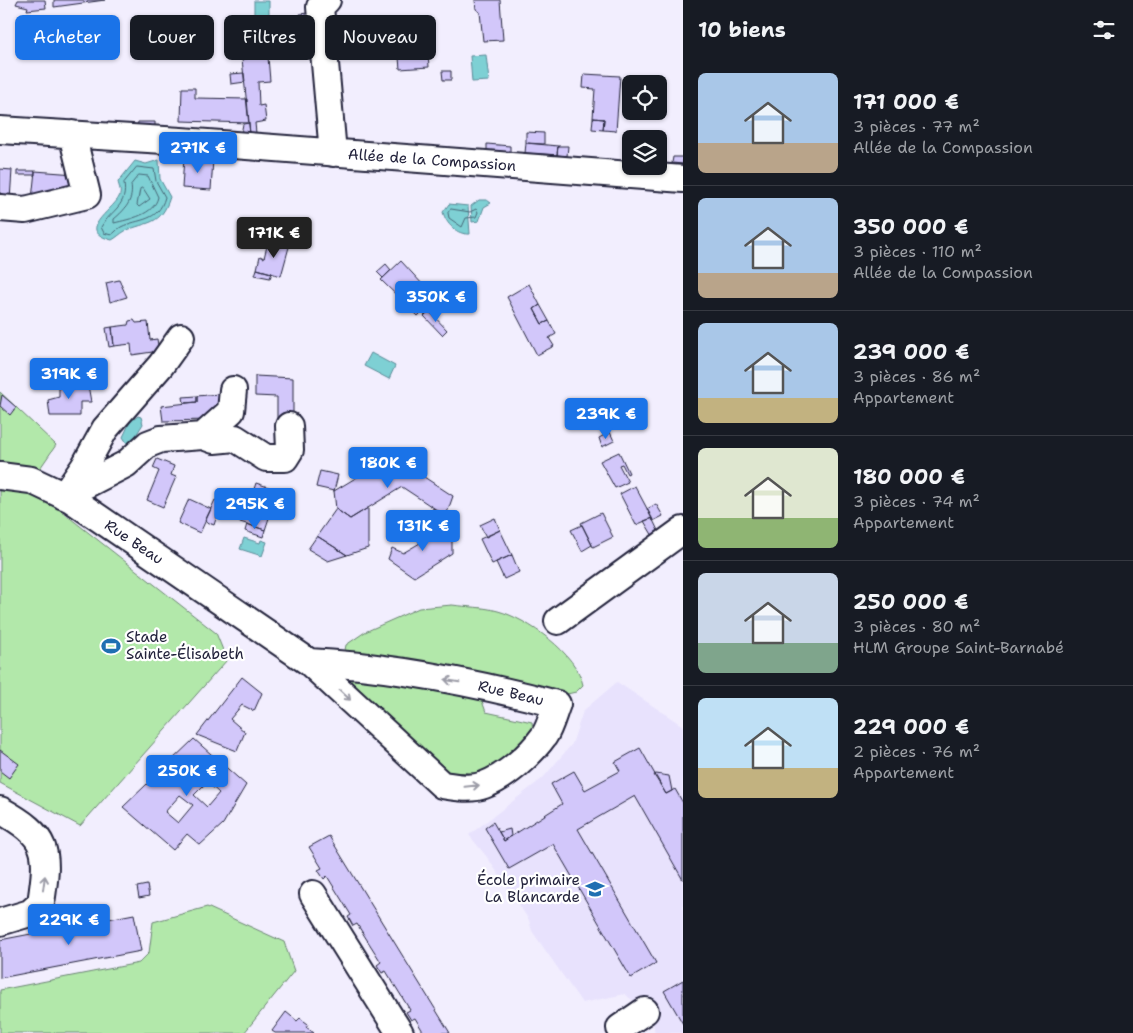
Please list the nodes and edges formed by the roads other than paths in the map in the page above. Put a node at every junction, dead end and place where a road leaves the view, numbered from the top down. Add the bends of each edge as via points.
1 (328, 0) edge
2 (0, 130) edge
3 (72, 134) junction
4 (333, 153) junction
5 (683, 179) edge
6 (0, 208) edge
7 (181, 337) dead end
8 (233, 390) dead end
9 (289, 426) dead end
10 (203, 436) junction
11 (0, 476) edge
12 (64, 496) junction
13 (683, 530) edge
14 (558, 621) dead end
15 (309, 662) junction
16 (0, 810) edge
17 (313, 894) dead end
18 (0, 922) edge
19 (645, 1011) dead end
20 (620, 1028) dead end
21 (400, 1033) edge

1 - 4 street via 320,7
2 - 3 street, Allée de la Compassion
3 - 4 street, Allée de la Compassion
3 - 6 street via 87,195 25,210
4 - 5 street, Allée de la Compassion
7 - 12 street via 105,429
8 - 10 street via 230,411
9 - 10 street via 290,450 285,458 266,458 235,438 214,440
10 - 12 street via 161,439 148,444 126,464
11 - 12 street, Rue Beau via 31,480
12 - 15 street, Rue Beau
13 - 14 street
15 -> 15 street, Rue Beau via 442,785 458,788 484,785 523,758 544,735 557,704 480,685 353,664
18 -> 16 street via 30,913 41,903 46,863 42,842 22,822
17 - 21 street
19 - 20 street

